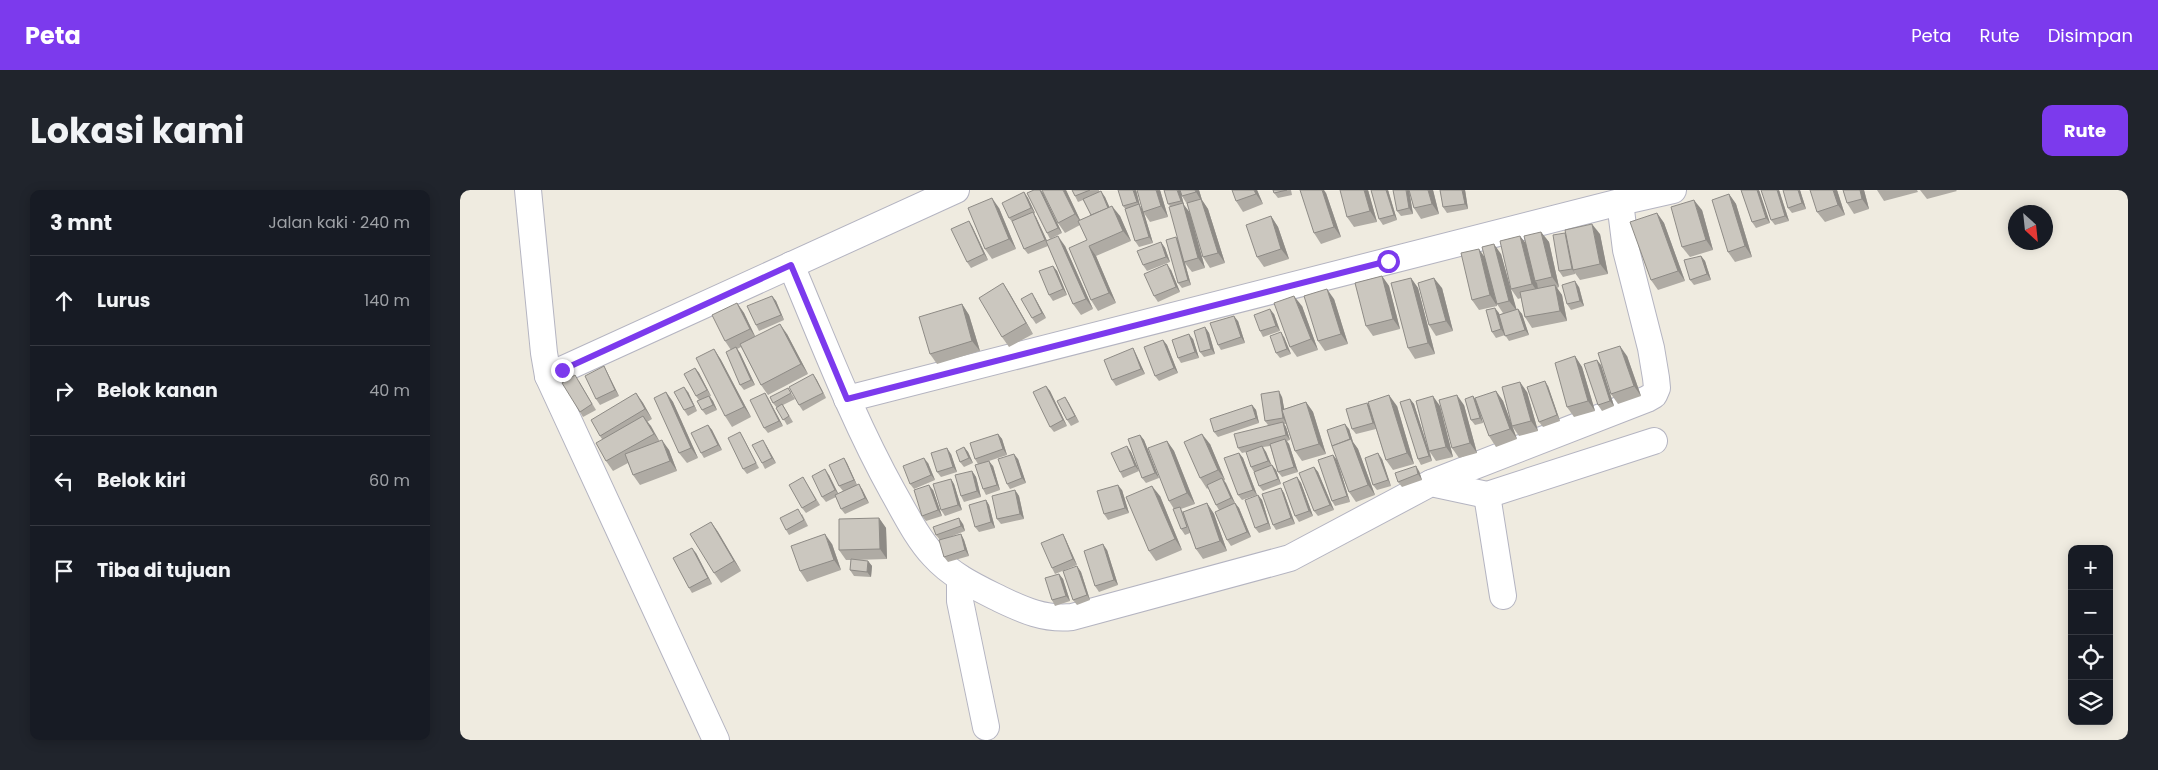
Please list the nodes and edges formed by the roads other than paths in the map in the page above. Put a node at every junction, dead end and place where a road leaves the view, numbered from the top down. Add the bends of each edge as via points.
1 (528, 190) edge
2 (956, 190) edge
3 (1674, 190) edge
4 (1620, 202) junction
5 (791, 265) junction
6 (548, 376) junction
7 (847, 399) junction
8 (1654, 441) dead end
9 (1431, 483) junction
10 (1487, 495) junction
11 (960, 590) junction
12 (1504, 596) dead end
13 (986, 727) dead end
14 (716, 740) edge

1 - 6 street
2 - 5 street
3 - 4 street
4 - 7 street
4 - 9 street via 1626,250 1651,348 1657,388 1652,397
5 - 6 street
5 - 7 street
6 - 14 street
7 - 11 street via 906,515
8 - 10 street
9 - 10 street
9 - 11 street via 1290,558 1072,617 1044,617 985,591
10 - 12 street
11 - 13 street

